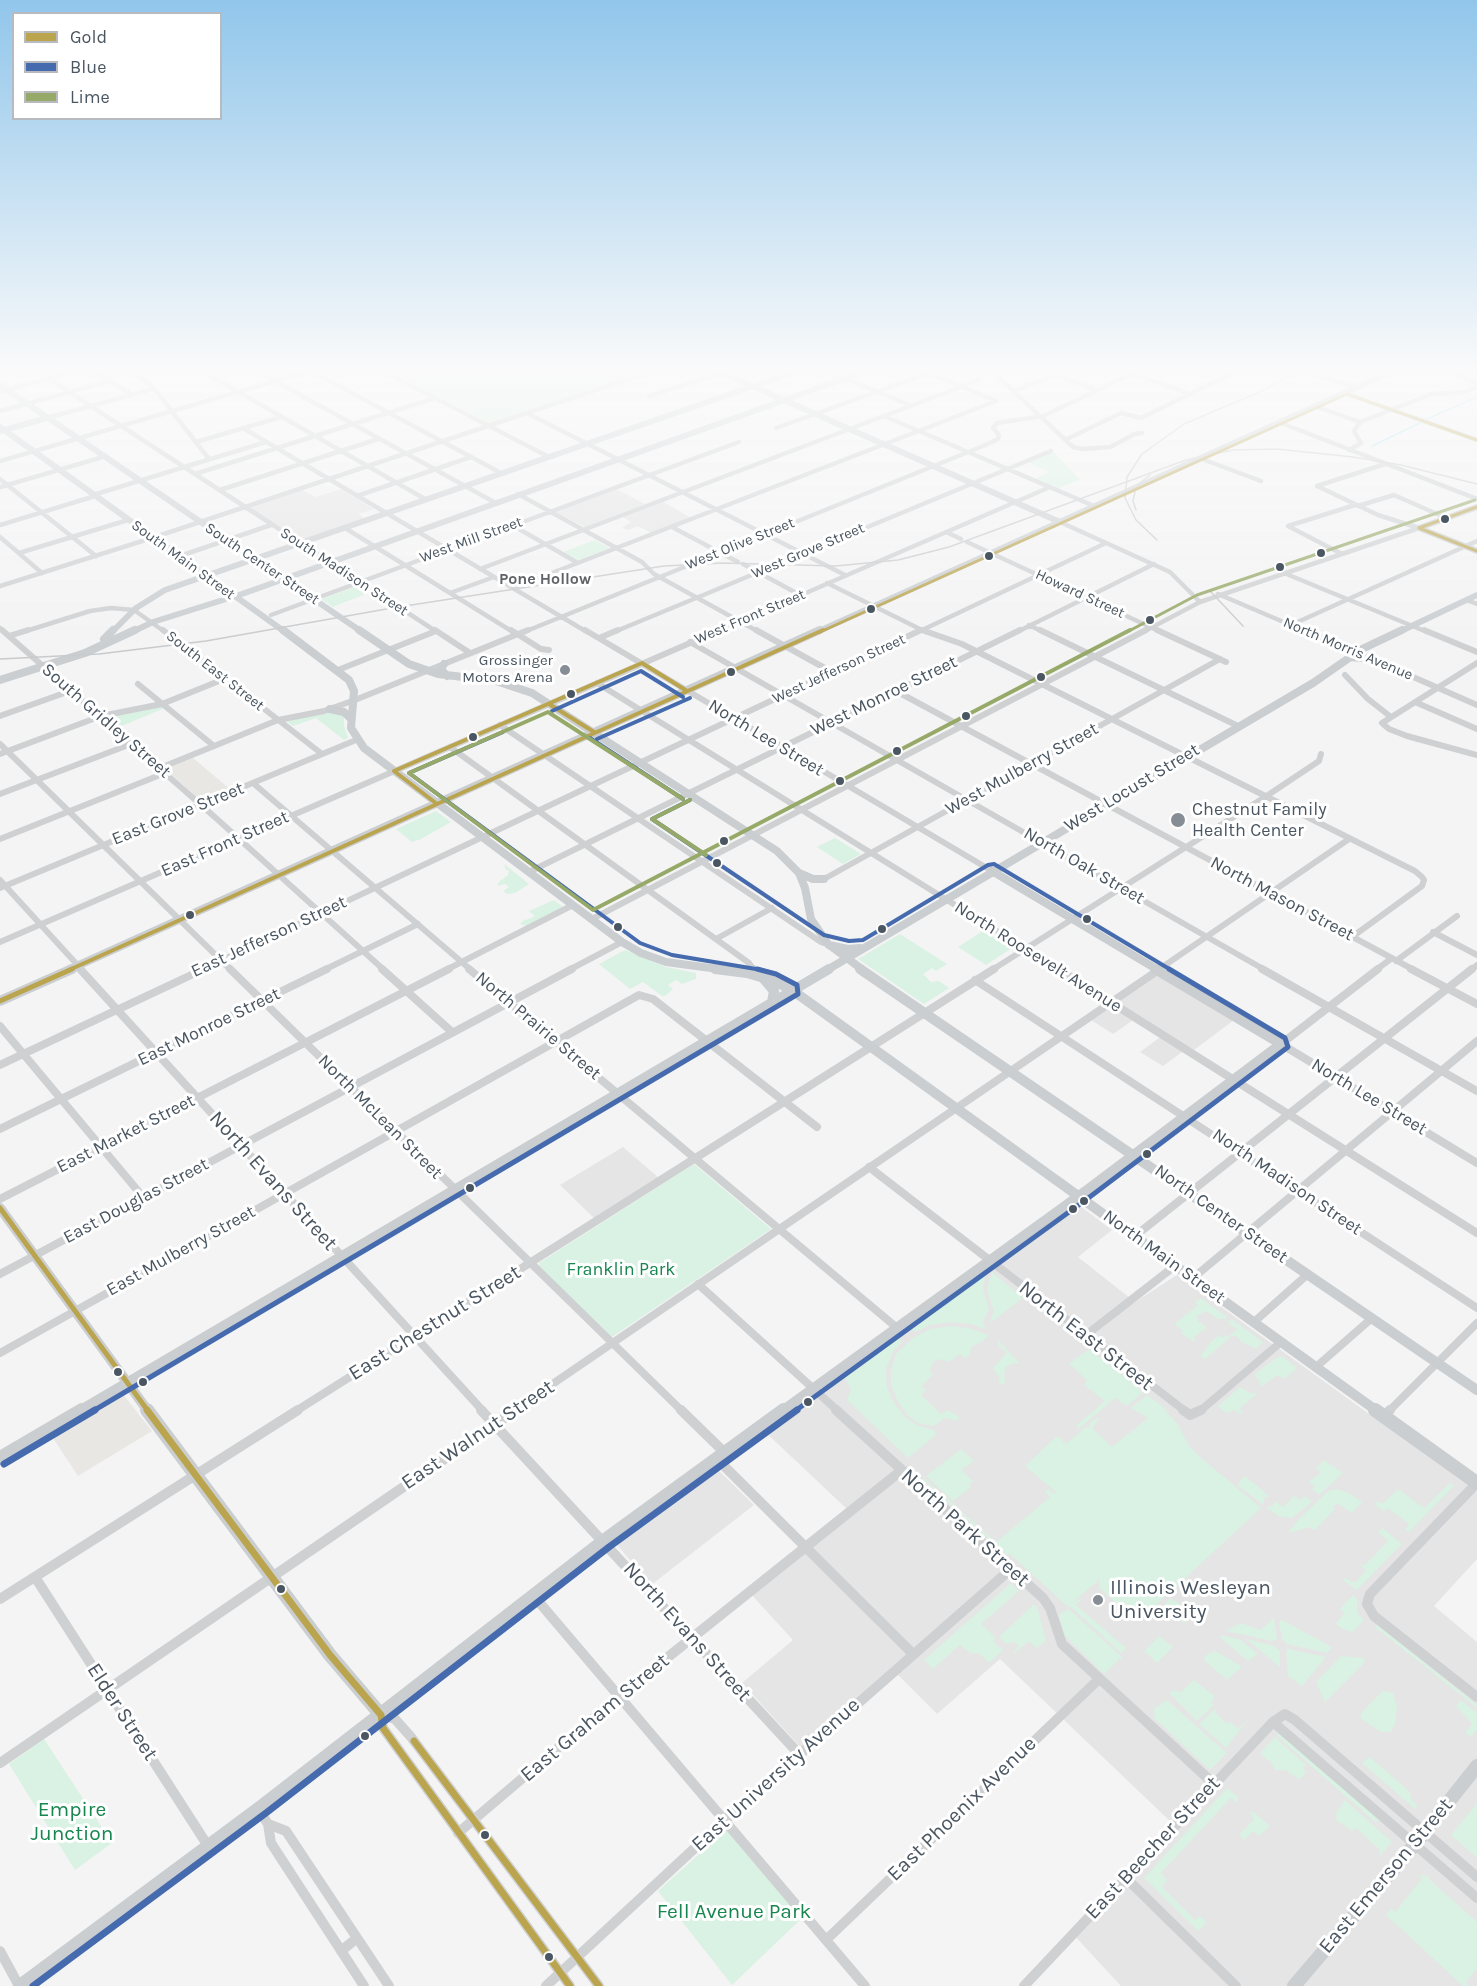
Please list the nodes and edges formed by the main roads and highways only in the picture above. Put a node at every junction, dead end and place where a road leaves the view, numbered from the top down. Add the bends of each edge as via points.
1 (50, 464) edge
2 (113, 464) edge
3 (527, 464) edge
4 (603, 464) edge
5 (927, 464) edge
6 (1191, 464) edge
7 (1477, 507) edge
8 (1060, 522) junction
9 (1477, 551) edge
10 (254, 559) junction
11 (207, 576) junction
12 (285, 580) junction
13 (1477, 595) edge
14 (235, 597) junction
15 (1351, 657) junction
16 (1373, 659) road end
17 (58, 660) junction
18 (444, 664) road end
19 (447, 676) junction
20 (0, 680) edge
21 (330, 709) road end
22 (350, 718) junction
23 (594, 732) junction
24 (437, 804) junction
25 (992, 871) junction
26 (799, 873) junction
27 (806, 894) junction
28 (828, 944) junction
29 (865, 946) junction
30 (845, 958) junction
31 (761, 977) junction
32 (792, 990) junction
33 (0, 1001) edge
34 (772, 1002) junction
35 (1135, 1155) junction
36 (1079, 1196) junction
37 (0, 1208) edge
38 (127, 1383) junction
39 (1477, 1390) edge
40 (0, 1458) edge
41 (1477, 1483) edge
42 (381, 1715) junction
43 (1477, 1766) edge
44 (20, 1986) edge
45 (1294, 1986) edge

1 - 11 main road, South Main Street
2 - 10 main road, South Center Street
3 - 10 main road
4 - 12 main road
5 - 8 main road
6 - 8 main road
7 - 9 main road via 1419,528
8 - 23 main road
10 - 11 main road
10 - 12 main road, South Center Street
11 - 14 main road, South Main Street
11 - 17 main road via 160,592 102,640
12 - 14 main road
12 - 19 main road, South Center Street via 409,664
13 - 15 main road, West Locust Street
14 - 17 main road via 153,622
14 - 22 main road, South Main Street via 338,670 352,685 355,700
15 - 16 main road
15 - 25 main road, West Locust Street
17 - 20 main road
18 - 19 main road via 441,669
19 - 23 main road, South Center Street via 510,684 532,693
21 - 22 main road via 344,712
22 - 24 main road via 356,740
23 - 24 main road
23 - 26 main road via 753,835 786,858
24 - 31 main road via 622,942 648,956
24 - 33 main road
25 - 29 main road, West Locust Street
25 - 35 main road, North Lee Street via 1281,1044
26 - 27 main road
26 - 27 main road via 824,879
27 - 28 main road via 811,919
28 - 29 main road via 848,949
28 - 30 main road
29 - 30 main road, West Locust Street
30 - 32 main road, West Locust Street
30 - 35 main road, North Center Street
31 - 32 main road
31 - 34 main road via 774,991
32 - 34 main road, West Locust Street
32 - 36 main road, North Main Street
34 - 38 main road, West Locust Street
35 - 36 main road
35 - 39 main road, North Center Street
36 - 41 main road, North Main Street
36 - 42 main road via 604,1541
37 - 38 main road
38 - 40 main road, West Locust Street
38 - 42 main road via 330,1655
42 - 44 main road
43 - 45 main road, East Emerson Street

